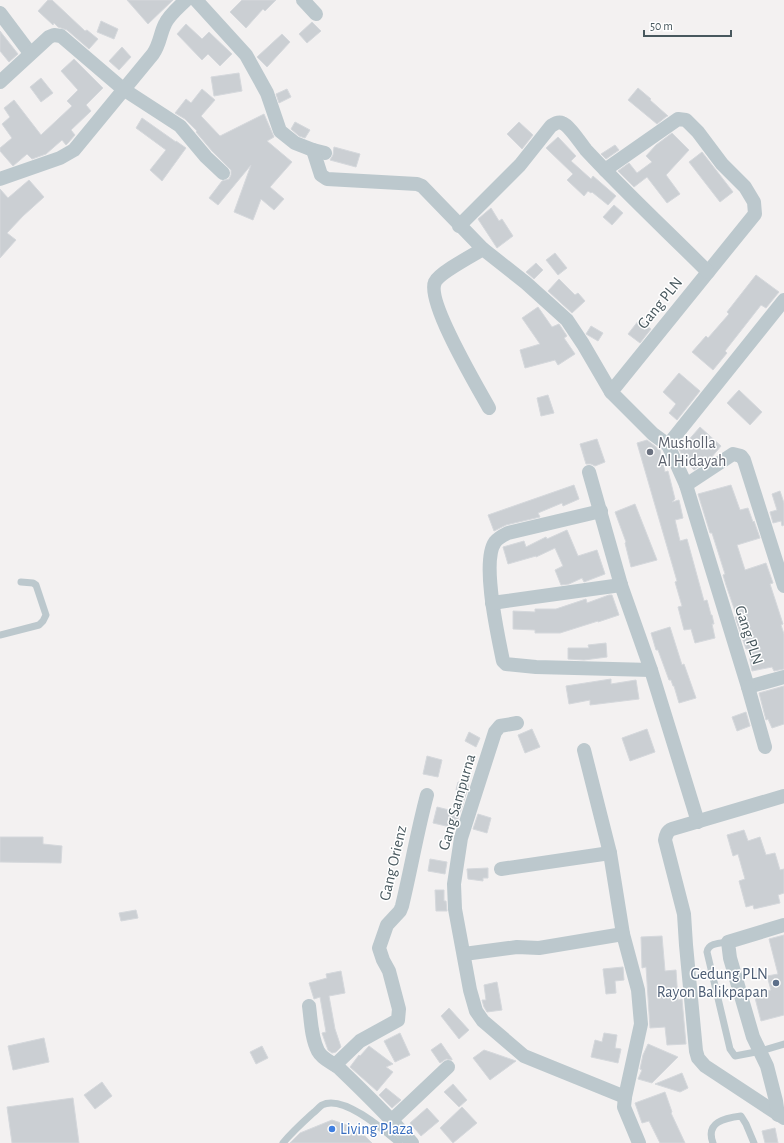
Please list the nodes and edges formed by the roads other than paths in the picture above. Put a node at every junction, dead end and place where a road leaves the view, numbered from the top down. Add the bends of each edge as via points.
1 (186, 0) edge
2 (196, 0) edge
3 (304, 0) edge
4 (0, 13) edge
5 (316, 14) dead end
6 (30, 53) junction
7 (0, 82) edge
8 (124, 89) junction
9 (605, 170) junction
10 (223, 173) dead end
11 (0, 179) edge
12 (459, 226) junction
13 (483, 249) junction
14 (708, 272) junction
15 (784, 300) edge
16 (611, 392) junction
17 (489, 408) dead end
18 (668, 445) junction
19 (589, 472) dead end
20 (686, 485) junction
21 (601, 511) junction
22 (21, 582) dead end
23 (621, 585) junction
24 (784, 586) edge
25 (492, 603) junction
26 (0, 636) edge
27 (651, 670) junction
28 (784, 677) edge
29 (748, 687) junction
30 (517, 723) dead end
31 (765, 747) dead end
32 (584, 750) dead end
33 (427, 795) dead end
34 (784, 796) edge
35 (698, 822) junction
36 (610, 853) junction
37 (501, 869) dead end
38 (784, 925) edge
39 (623, 934) junction
40 (728, 942) junction
41 (464, 954) junction
42 (309, 1006) dead end
43 (784, 1044) edge
44 (761, 1051) junction
45 (335, 1065) junction
46 (448, 1067) dead end
47 (625, 1097) junction
48 (781, 1116) edge
49 (392, 1120) junction
50 (283, 1143) edge
51 (399, 1143) edge
52 (412, 1143) edge
53 (639, 1143) edge
54 (713, 1143) edge
55 (754, 1143) edge

1 - 8 street via 164,24 158,47
2 - 12 street via 246,55 267,93 280,131 295,143 319,152 321,175 328,179 417,184 427,190
3 - 5 street
4 - 6 street
6 - 7 street
6 - 8 street via 49,37 61,36
8 - 10 street via 180,126
8 - 11 street via 74,150 60,158
9 - 12 street via 567,126 557,122 520,165
9 - 14 street
9 - 14 street, Gang PLN via 678,119 686,120 750,195 755,208 755,214
12 - 13 street
13 - 16 street via 567,320
13 - 17 street via 440,276 435,282 434,290 447,329
14 - 16 street, Gang PLN
15 - 18 street
16 - 18 street, Gang PLN via 653,434
18 - 20 street, Gang PLN
19 - 21 street
20 - 24 street via 733,454 741,456
20 - 29 street, Gang PLN
21 - 23 street
21 - 25 street via 508,533 495,541 491,552 489,579
22 - 26 lane via 36,585 46,615 39,625
23 - 25 street
23 - 27 street
25 - 27 street via 503,661 506,664
27 - 35 street
28 - 29 street, Gang PLN
29 - 31 street
30 - 41 street, Gang Sampurna via 500,726 495,732 461,838 454,884 455,909
32 - 36 street
33 - 45 street, Gang Orienz via 402,906 387,925 379,948 389,971 398,1020 360,1041
34 - 35 street
35 - 48 street via 669,831 665,840 684,914 696,1051 705,1066
36 - 37 street
36 - 39 street
38 - 40 street
39 - 41 street via 539,948 517,947
39 - 47 street via 638,990 641,1024
40 - 44 street via 730,958 753,1037
40 - 44 lane via 710,946 707,952 730,1050 735,1056
41 - 47 street, Gang Sampurna via 476,1011 492,1030 524,1056
42 - 45 street via 315,1044 322,1057
43 - 44 lane
44 - 48 street via 768,1066
45 - 49 street
46 - 49 street
47 - 53 street via 624,1107
49 - 52 street
50 - 51 lane via 323,1105 332,1103 341,1104 363,1115
54 - 55 lane via 711,1133 715,1123 722,1119 741,1116

